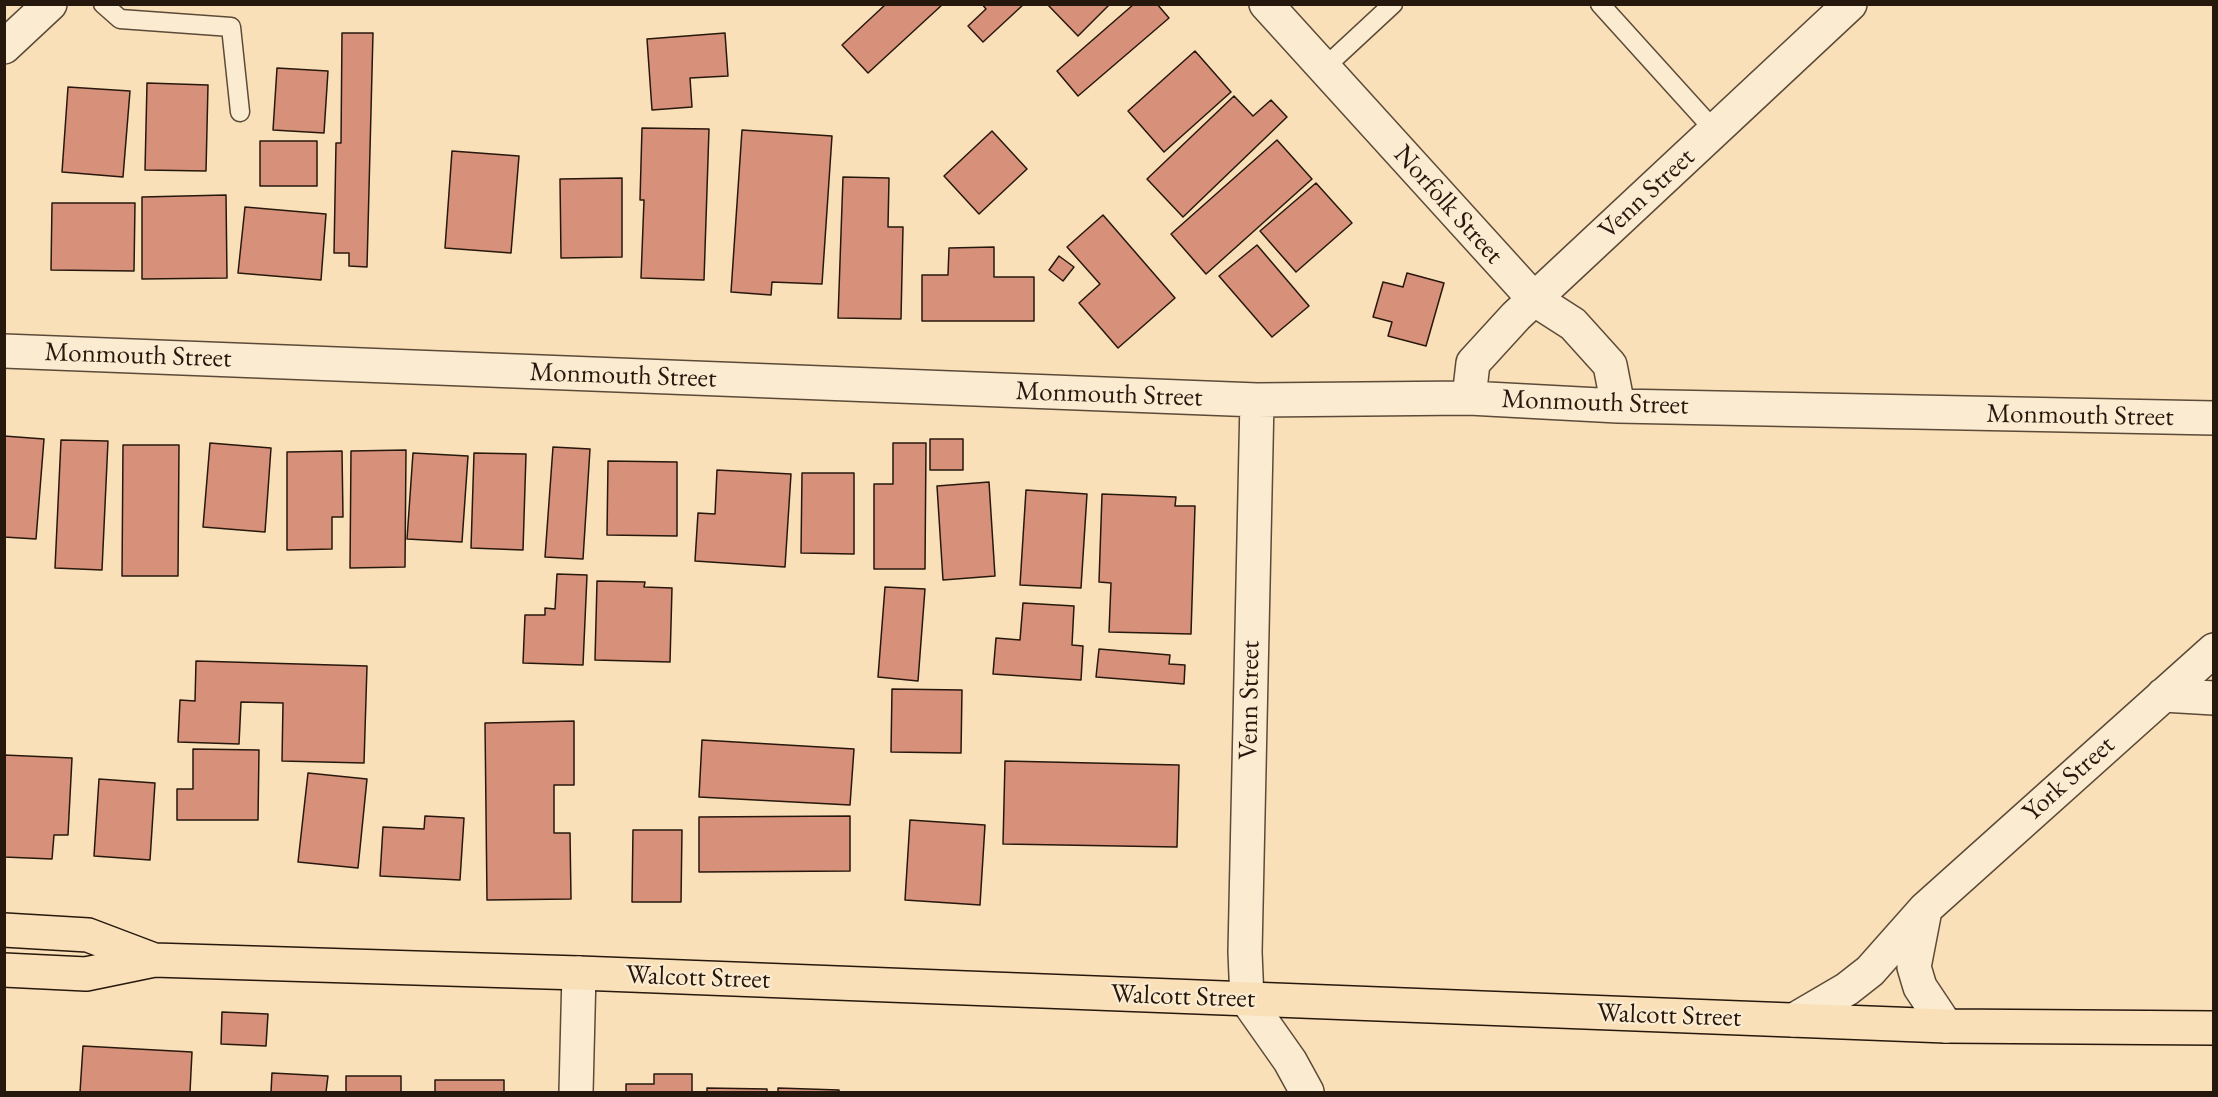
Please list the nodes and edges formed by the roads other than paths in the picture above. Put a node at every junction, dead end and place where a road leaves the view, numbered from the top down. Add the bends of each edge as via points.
1 (51, 4) edge
2 (103, 4) edge
3 (1266, 4) edge
4 (1393, 4) edge
5 (1600, 4) edge
6 (1850, 4) edge
7 (4, 46) edge
8 (1324, 68) junction
9 (240, 112) dead end
10 (1715, 131) junction
11 (1534, 299) junction
12 (4, 351) edge
13 (1469, 399) junction
14 (1257, 400) junction
15 (1618, 406) junction
16 (2214, 418) edge
17 (2214, 650) edge
18 (2163, 695) junction
19 (2214, 698) edge
20 (1925, 909) junction
21 (4, 930) edge
22 (154, 960) junction
23 (4, 970) edge
24 (579, 973) junction
25 (1246, 1000) junction
26 (1794, 1020) junction
27 (1946, 1026) junction
28 (2214, 1028) edge
29 (576, 1092) edge
30 (1307, 1092) edge

1 - 7 street
2 - 9 lane via 120,19 231,27
3 - 8 street, Norfolk Street
4 - 8 lane
5 - 10 lane
6 - 10 street, Venn Street
8 - 11 street, Norfolk Street
10 - 11 street, Venn Street
11 - 13 street, Venn Street via 1473,363
11 - 15 street, Norfolk Street via 1573,324 1610,364
12 - 14 street, Monmouth Street
13 - 14 street, Monmouth Street
13 - 15 street, Monmouth Street
14 - 25 street, Venn Street
15 - 16 street, Monmouth Street
17 - 18 street, York Street
18 - 19 street
18 - 20 street, York Street
20 - 26 street, York Street via 1870,971
20 - 27 street via 1914,967 1920,987
21 - 22 main road, Walcott Street via 88,935
22 - 23 main road, Walcott Street via 86,974
22 - 24 main road, Walcott Street
24 - 25 main road, Walcott Street
24 - 29 street
25 - 26 main road, Walcott Street
25 - 30 street
26 - 27 main road, Walcott Street
27 - 28 main road, Walcott Street

